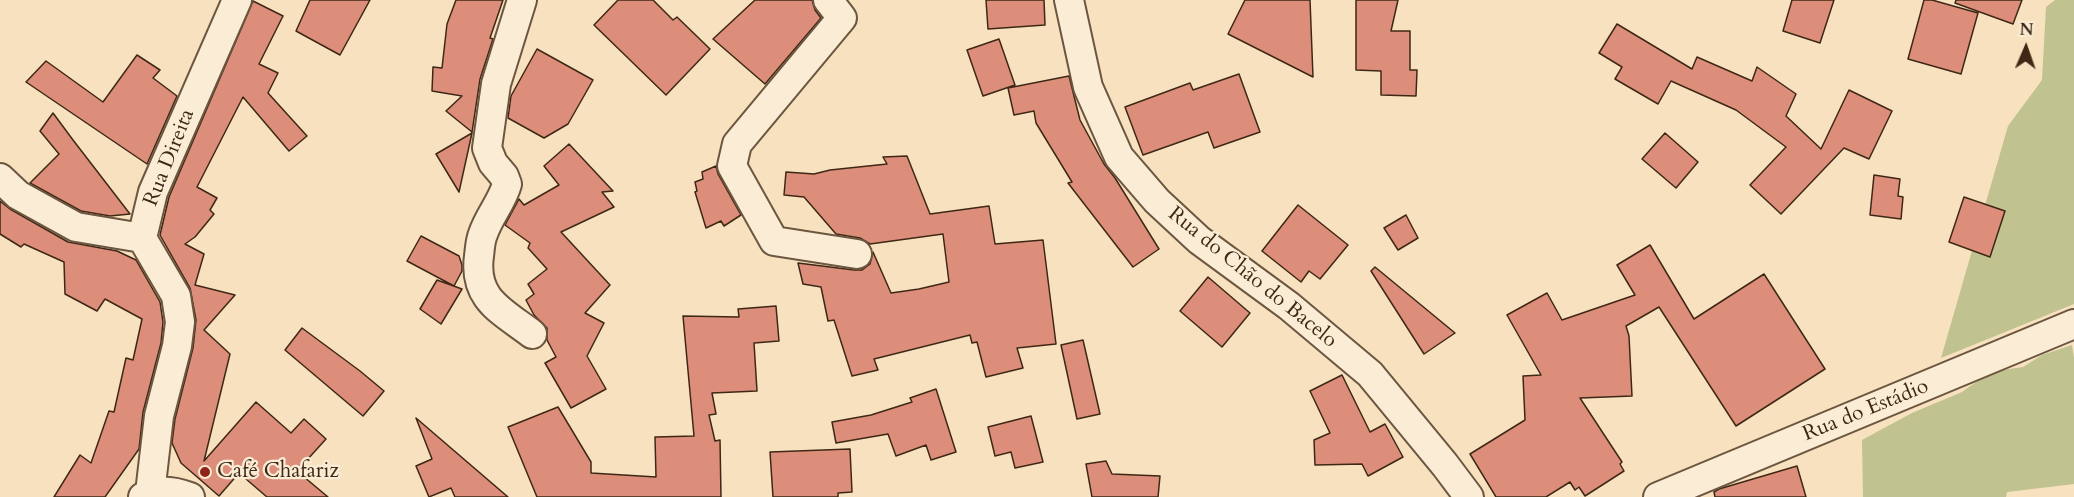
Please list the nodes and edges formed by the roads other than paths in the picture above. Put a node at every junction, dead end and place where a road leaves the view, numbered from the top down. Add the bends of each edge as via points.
1 (237, 0) edge
2 (522, 0) edge
3 (828, 0) edge
4 (1069, 0) edge
5 (0, 178) edge
6 (142, 238) junction
7 (857, 254) dead end
8 (2074, 324) edge
9 (532, 334) dead end
10 (147, 495) edge
11 (190, 497) edge
12 (1469, 497) edge
13 (1658, 497) edge

1 - 6 street, Rua Direita via 153,192
2 - 9 street via 496,84 487,148 507,184 482,236 477,272 484,295
3 - 7 street via 842,18 736,144 732,166 774,241
4 - 12 street, Rua do Chão do Bacelo via 1089,87 1119,157 1157,201 1199,240 1289,306 1370,374
5 - 6 street via 18,195 76,227
6 - 10 street via 177,296 180,322 159,416
8 - 13 street, Rua do Estádio
10 - 11 street via 171,492

